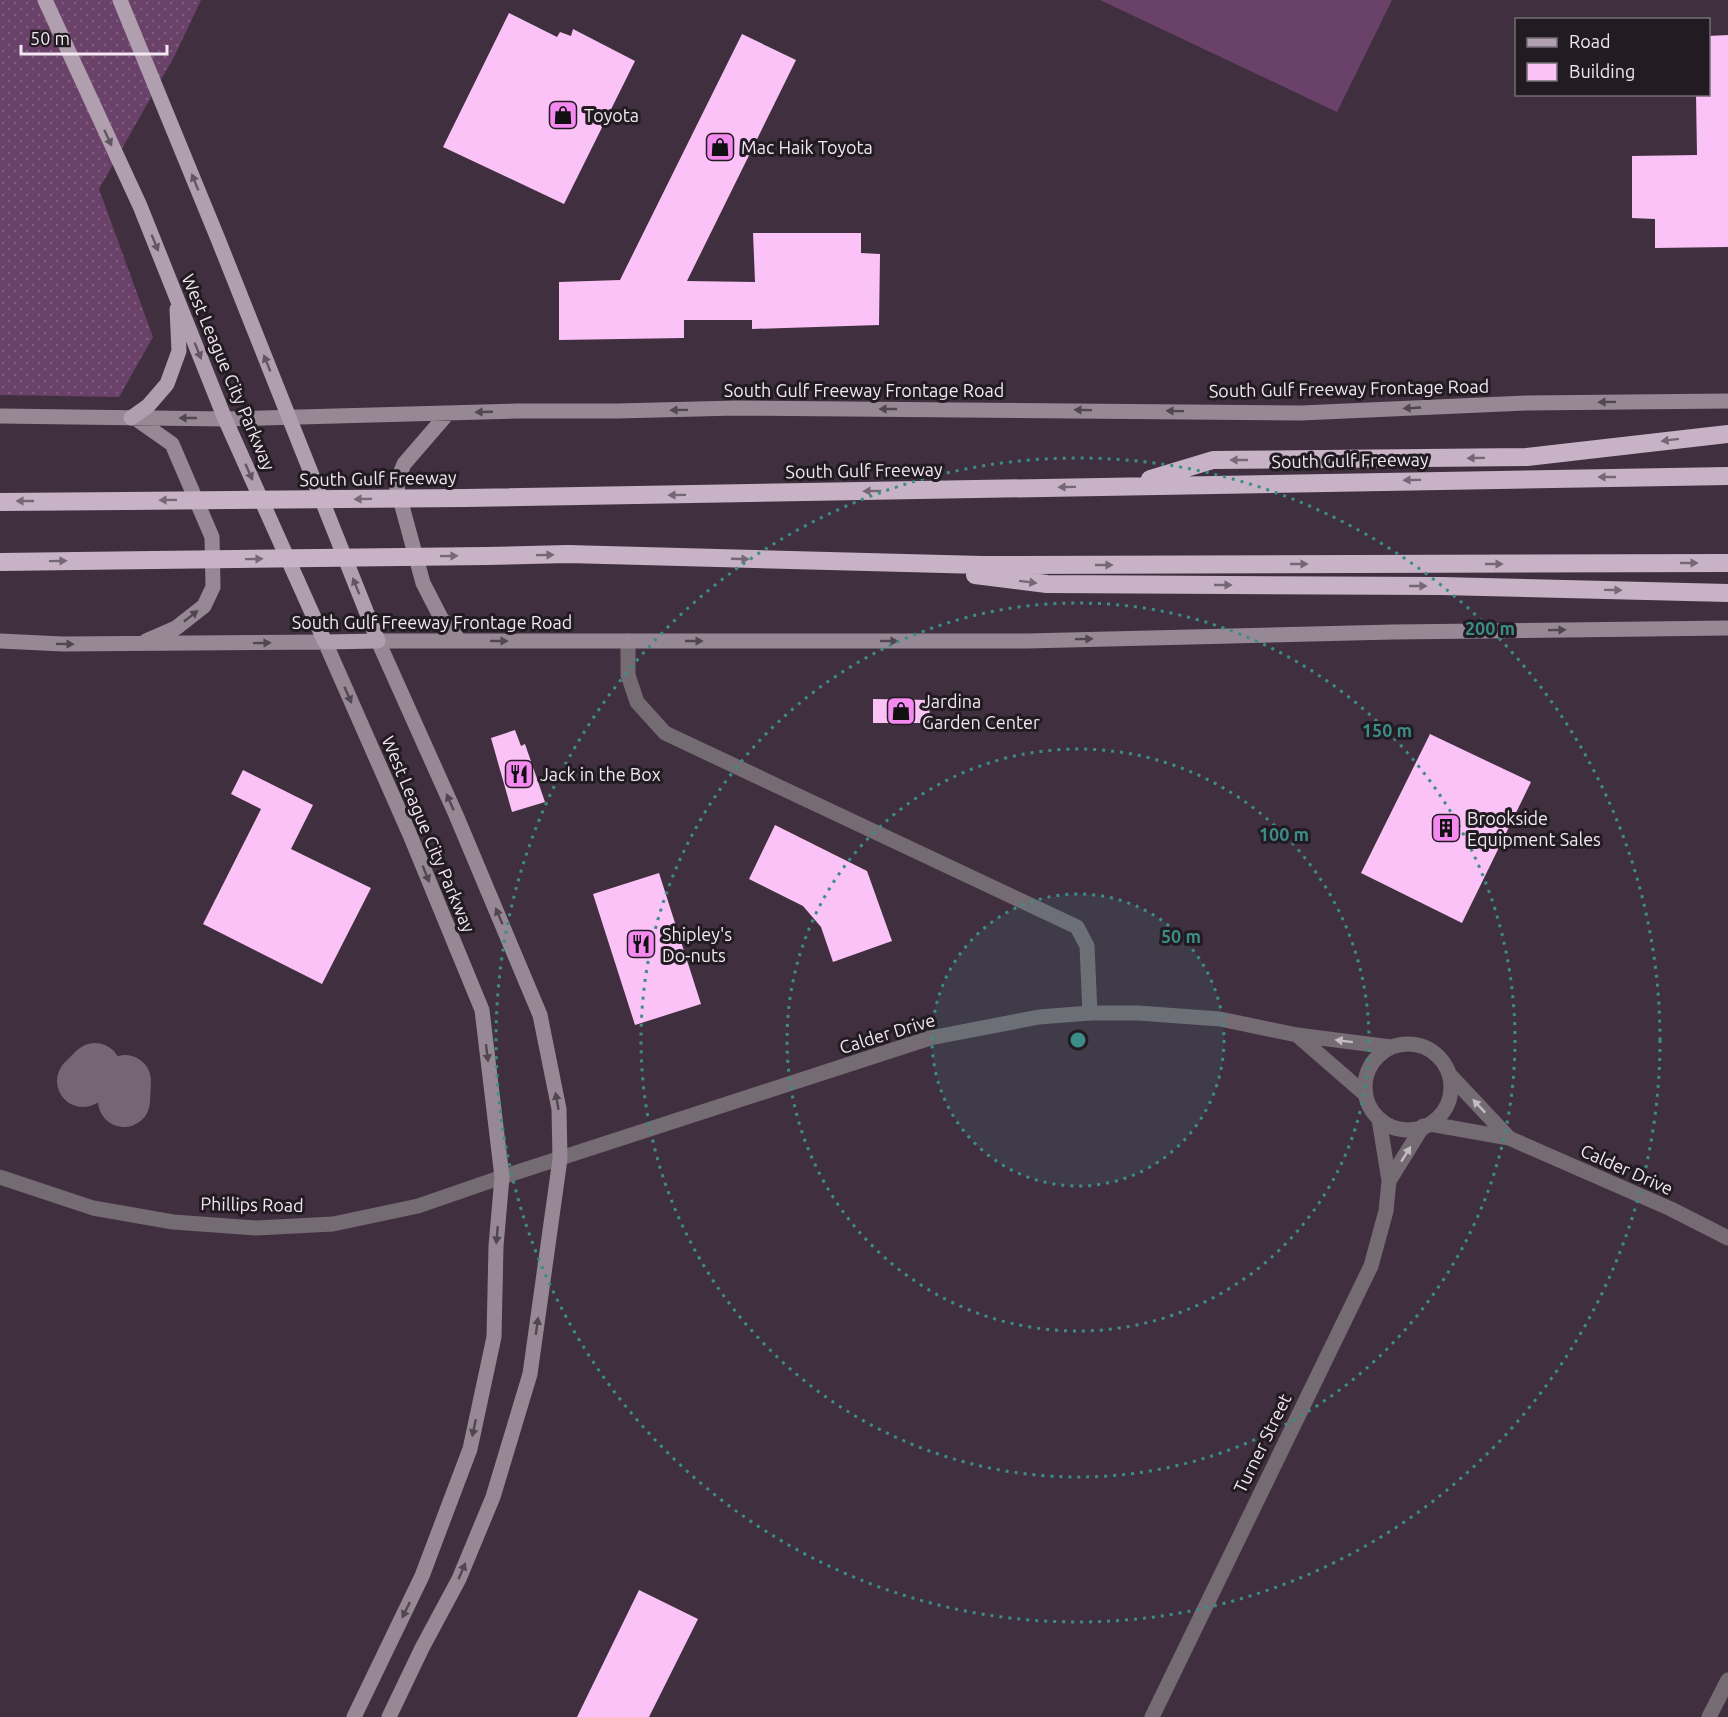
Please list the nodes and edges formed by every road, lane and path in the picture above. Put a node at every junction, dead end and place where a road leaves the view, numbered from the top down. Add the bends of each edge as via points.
1 (45, 0) edge
2 (120, 0) edge
3 (177, 297) junction
4 (1728, 401) edge
5 (448, 413) junction
6 (0, 416) edge
7 (289, 417) junction
8 (133, 418) junction
9 (225, 418) junction
10 (1728, 434) edge
11 (1728, 476) edge
12 (1126, 486) junction
13 (0, 502) edge
14 (0, 562) edge
15 (866, 562) junction
16 (1728, 563) edge
17 (1728, 593) edge
18 (1728, 628) edge
19 (0, 641) edge
20 (378, 641) junction
21 (460, 641) junction
22 (628, 641) junction
23 (325, 642) junction
24 (141, 644) junction
25 (1090, 1013) junction
26 (1297, 1035) junction
27 (1391, 1047) junction
28 (1449, 1074) junction
29 (1366, 1095) junction
30 (1379, 1119) junction
31 (1427, 1125) junction
32 (1509, 1138) junction
33 (560, 1159) junction
34 (0, 1177) edge
35 (502, 1177) junction
36 (1389, 1181) junction
37 (1728, 1238) edge
38 (1728, 1680) edge
39 (354, 1717) edge
40 (389, 1717) edge
41 (1152, 1717) edge
42 (1709, 1717) edge

1 -> 3 main road, West League City Parkway via 140,206
7 -> 2 main road, West League City Parkway
3 - 8 main road via 179,351 167,384
3 -> 9 main road, West League City Parkway
4 -> 5 main road, South Gulf Freeway Frontage Road via 1526,403 1301,412 737,408
5 - 7 main road, South Gulf Freeway Frontage Road
5 - 21 main road via 404,464 396,484 423,583 441,618
6 - 8 main road, South Gulf Freeway Frontage Road
7 - 9 main road, South Gulf Freeway Frontage Road
20 -> 7 main road, West League City Parkway
9 -> 8 main road, South Gulf Freeway Frontage Road
24 -> 8 main road via 176,628 204,606 213,587 212,537 172,444
9 -> 23 main road, West League City Parkway
10 -> 12 highway via 1527,457 1213,460
11 -> 12 highway, South Gulf Freeway
12 -> 13 highway, South Gulf Freeway, bridge via 637,496
14 -> 15 highway, bridge via 568,554
15 -> 16 highway via 982,566
15 -> 17 highway via 1047,584 1441,586
22 -> 18 main road, South Gulf Freeway Frontage Road via 1026,641
19 -> 24 main road, South Gulf Freeway Frontage Road
20 - 21 main road, South Gulf Freeway Frontage Road
20 - 23 main road, South Gulf Freeway Frontage Road
33 -> 20 main road, West League City Parkway via 559,1109 540,1015
21 -> 22 main road, South Gulf Freeway Frontage Road
22 - 25 street via 628,675 637,702 665,733 1077,927 1087,946
24 -> 23 main road, South Gulf Freeway Frontage Road
23 -> 35 main road, West League City Parkway via 482,1010
25 - 26 street, Calder Drive via 1220,1019
25 - 33 street, Calder Drive via 1039,1017 930,1038
27 -> 26 street, Calder Drive
26 - 29 street, Calder Drive
27 - 28 street via 1420,1045 1433,1051
27 - 29 street via 1370,1067
28 - 31 street via 1448,1103
32 -> 28 street, Calder Drive
29 - 30 street
30 - 31 street via 1404,1130
30 - 36 street, Turner Street
31 - 32 street, Calder Drive
36 -> 31 street, Turner Street
32 - 37 street, Calder Drive
33 - 35 street, Calder Drive
40 -> 33 main road, West League City Parkway via 459,1579 493,1497 530,1374
34 - 35 street, Phillips Road via 93,1208 173,1222 256,1227 333,1224 418,1206
35 -> 39 main road, West League City Parkway via 494,1337 470,1449 422,1576
36 - 41 street, Turner Street via 1386,1211 1371,1266
38 - 42 street

